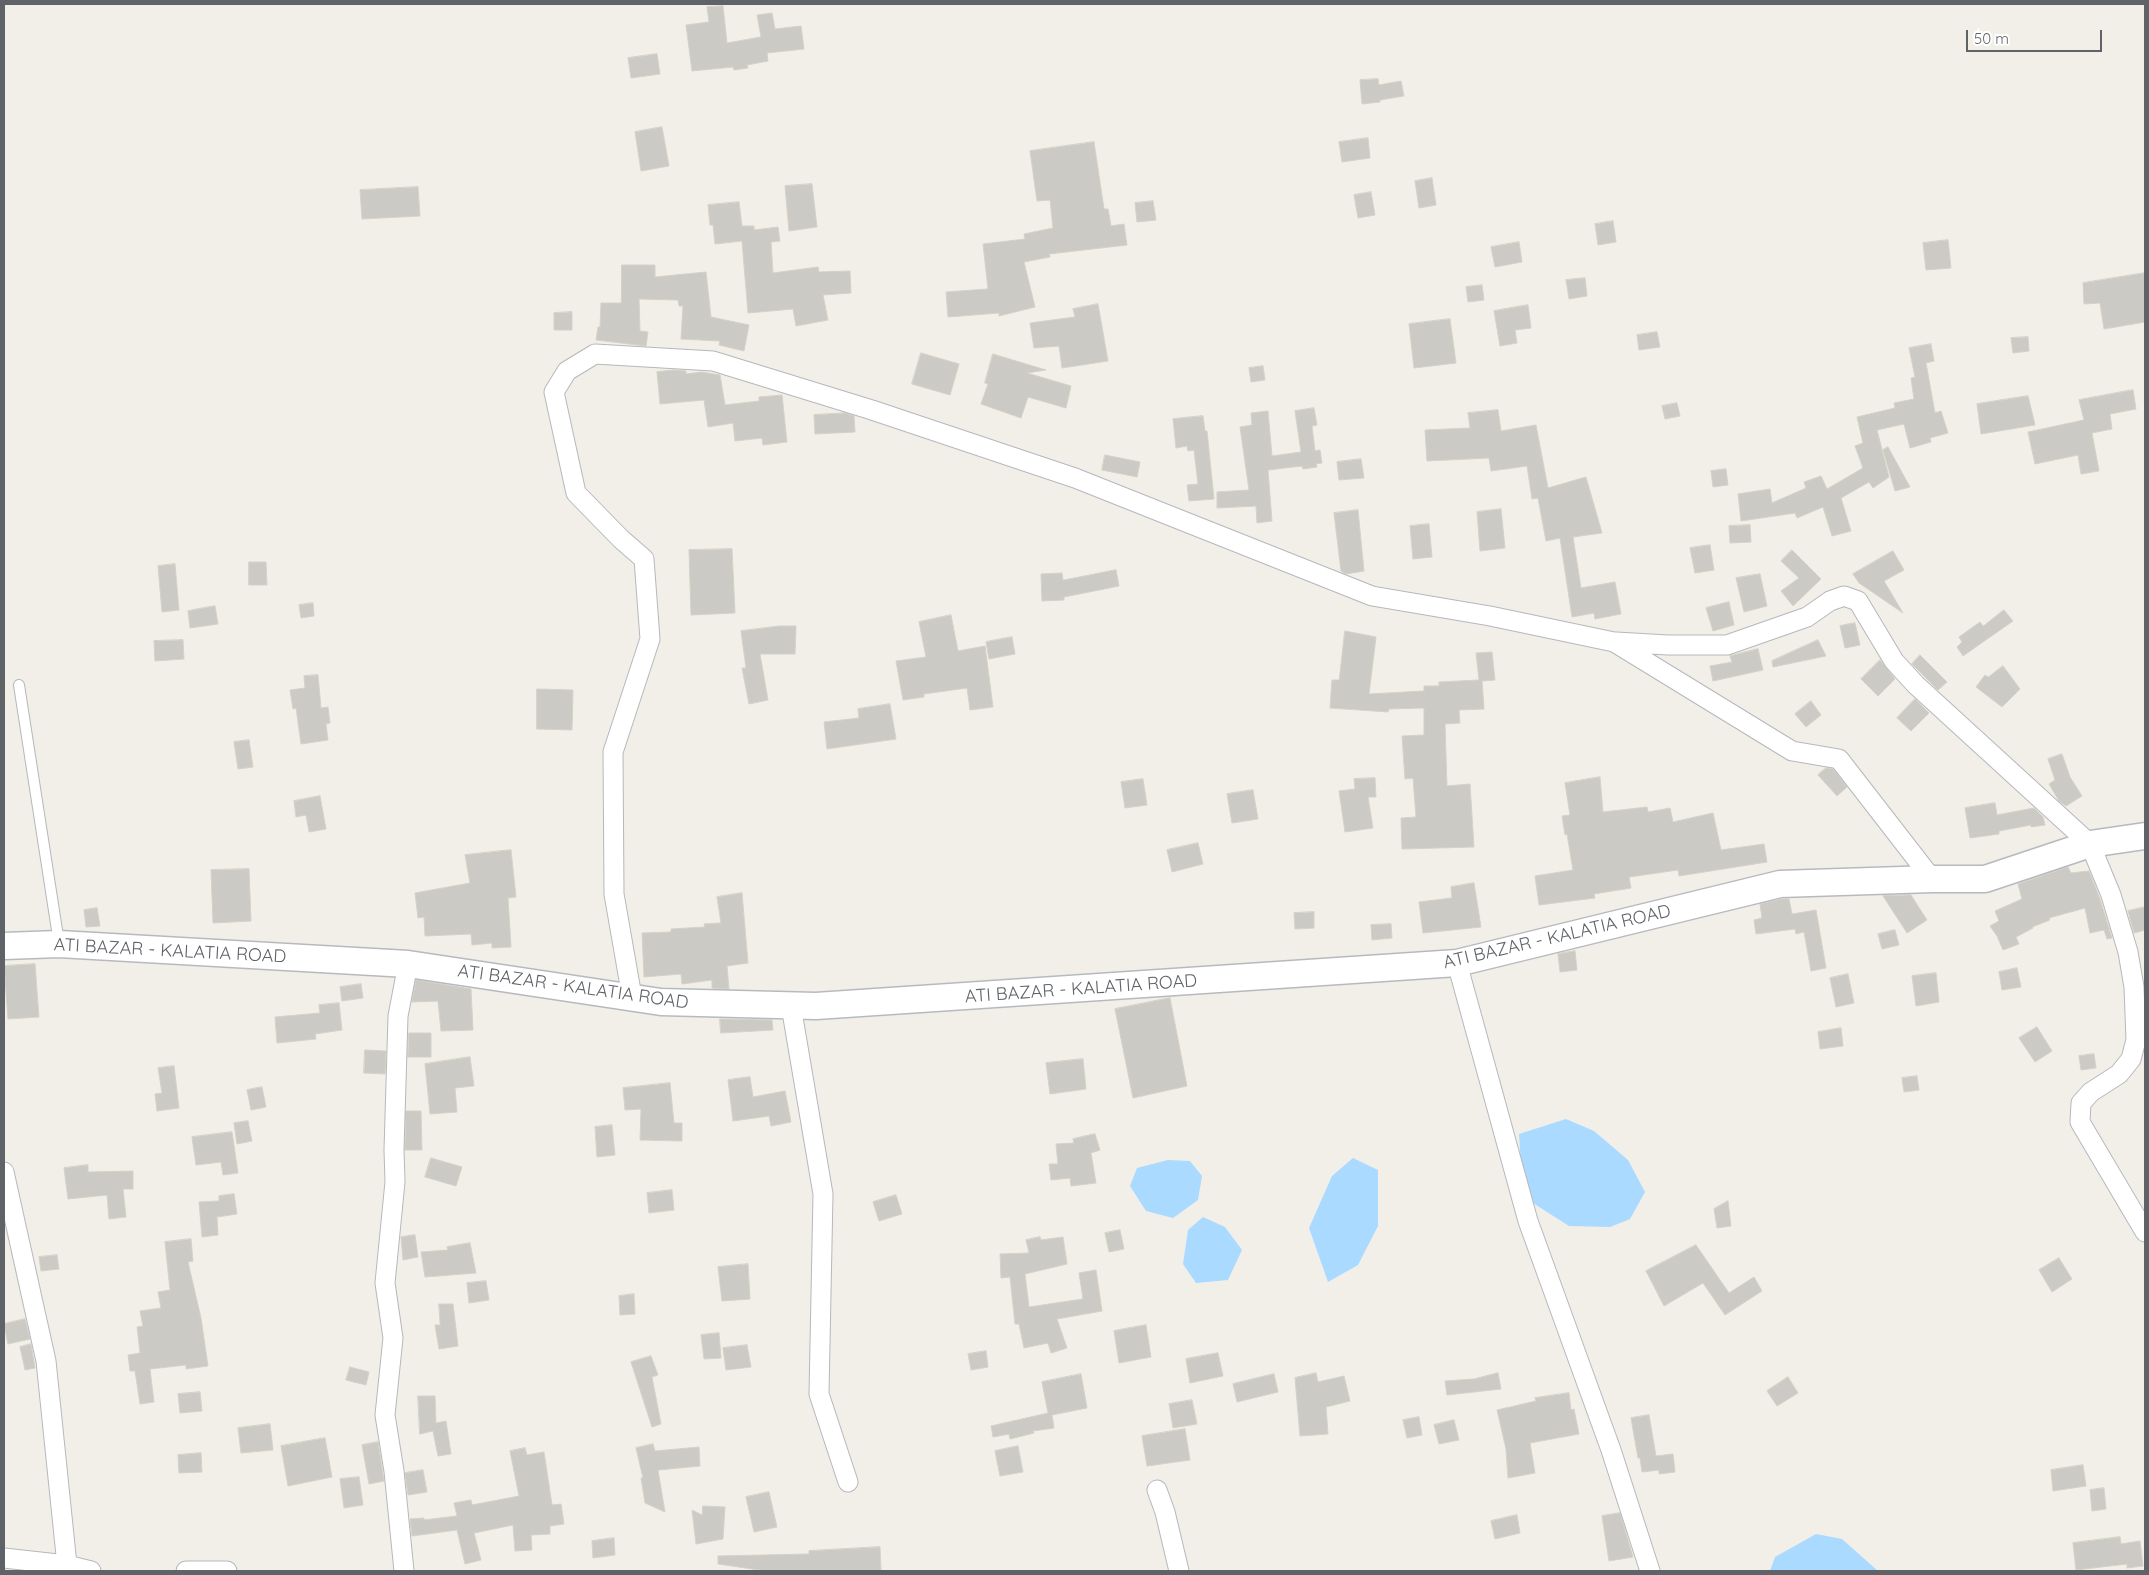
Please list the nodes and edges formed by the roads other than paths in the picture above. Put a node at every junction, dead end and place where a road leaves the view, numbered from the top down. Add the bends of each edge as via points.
1 (1614, 642) junction
2 (19, 685) dead end
3 (2145, 836) edge
4 (2090, 844) junction
5 (1932, 879) junction
6 (59, 944) junction
7 (4, 946) edge
8 (1457, 963) junction
9 (408, 964) junction
10 (632, 997) junction
11 (791, 1006) junction
12 (4, 1172) edge
13 (2145, 1232) edge
14 (848, 1482) dead end
15 (1158, 1490) dead end
16 (4, 1558) edge
17 (66, 1565) junction
18 (91, 1571) edge
19 (186, 1571) edge
20 (227, 1571) edge
21 (404, 1571) edge
22 (1179, 1571) edge
23 (1650, 1571) edge

1 - 4 street via 1668,646 1727,645 1807,617 1830,601 1844,596 1858,602 1894,661 1916,686
1 - 5 street via 1792,751 1839,759
1 - 10 street via 1372,596 1075,478 713,361 595,354 567,371 554,392 576,493 644,559 650,639 613,752 614,894
2 - 6 lane
3 - 4 main road, ATI BAZAR - KALATIA ROAD
4 - 5 main road, ATI BAZAR - KALATIA ROAD via 1985,879
4 - 13 street via 2111,895 2128,952 2134,987 2136,1040 2131,1059 2119,1074 2091,1092 2081,1103 2080,1122
5 - 8 main road, ATI BAZAR - KALATIA ROAD via 1780,884
6 - 7 main road, ATI BAZAR - KALATIA ROAD
6 - 9 main road, ATI BAZAR - KALATIA ROAD
8 - 11 main road, ATI BAZAR - KALATIA ROAD
8 - 23 street via 1528,1221 1611,1450
9 - 10 main road, ATI BAZAR - KALATIA ROAD
9 - 21 street via 398,1016 395,1182 385,1282 393,1338 385,1416
10 - 11 main road, ATI BAZAR - KALATIA ROAD via 661,1002
11 - 14 street via 823,1194 819,1394
12 - 17 street via 46,1361
15 - 22 street
16 - 17 street
17 - 18 street
19 - 20 street

